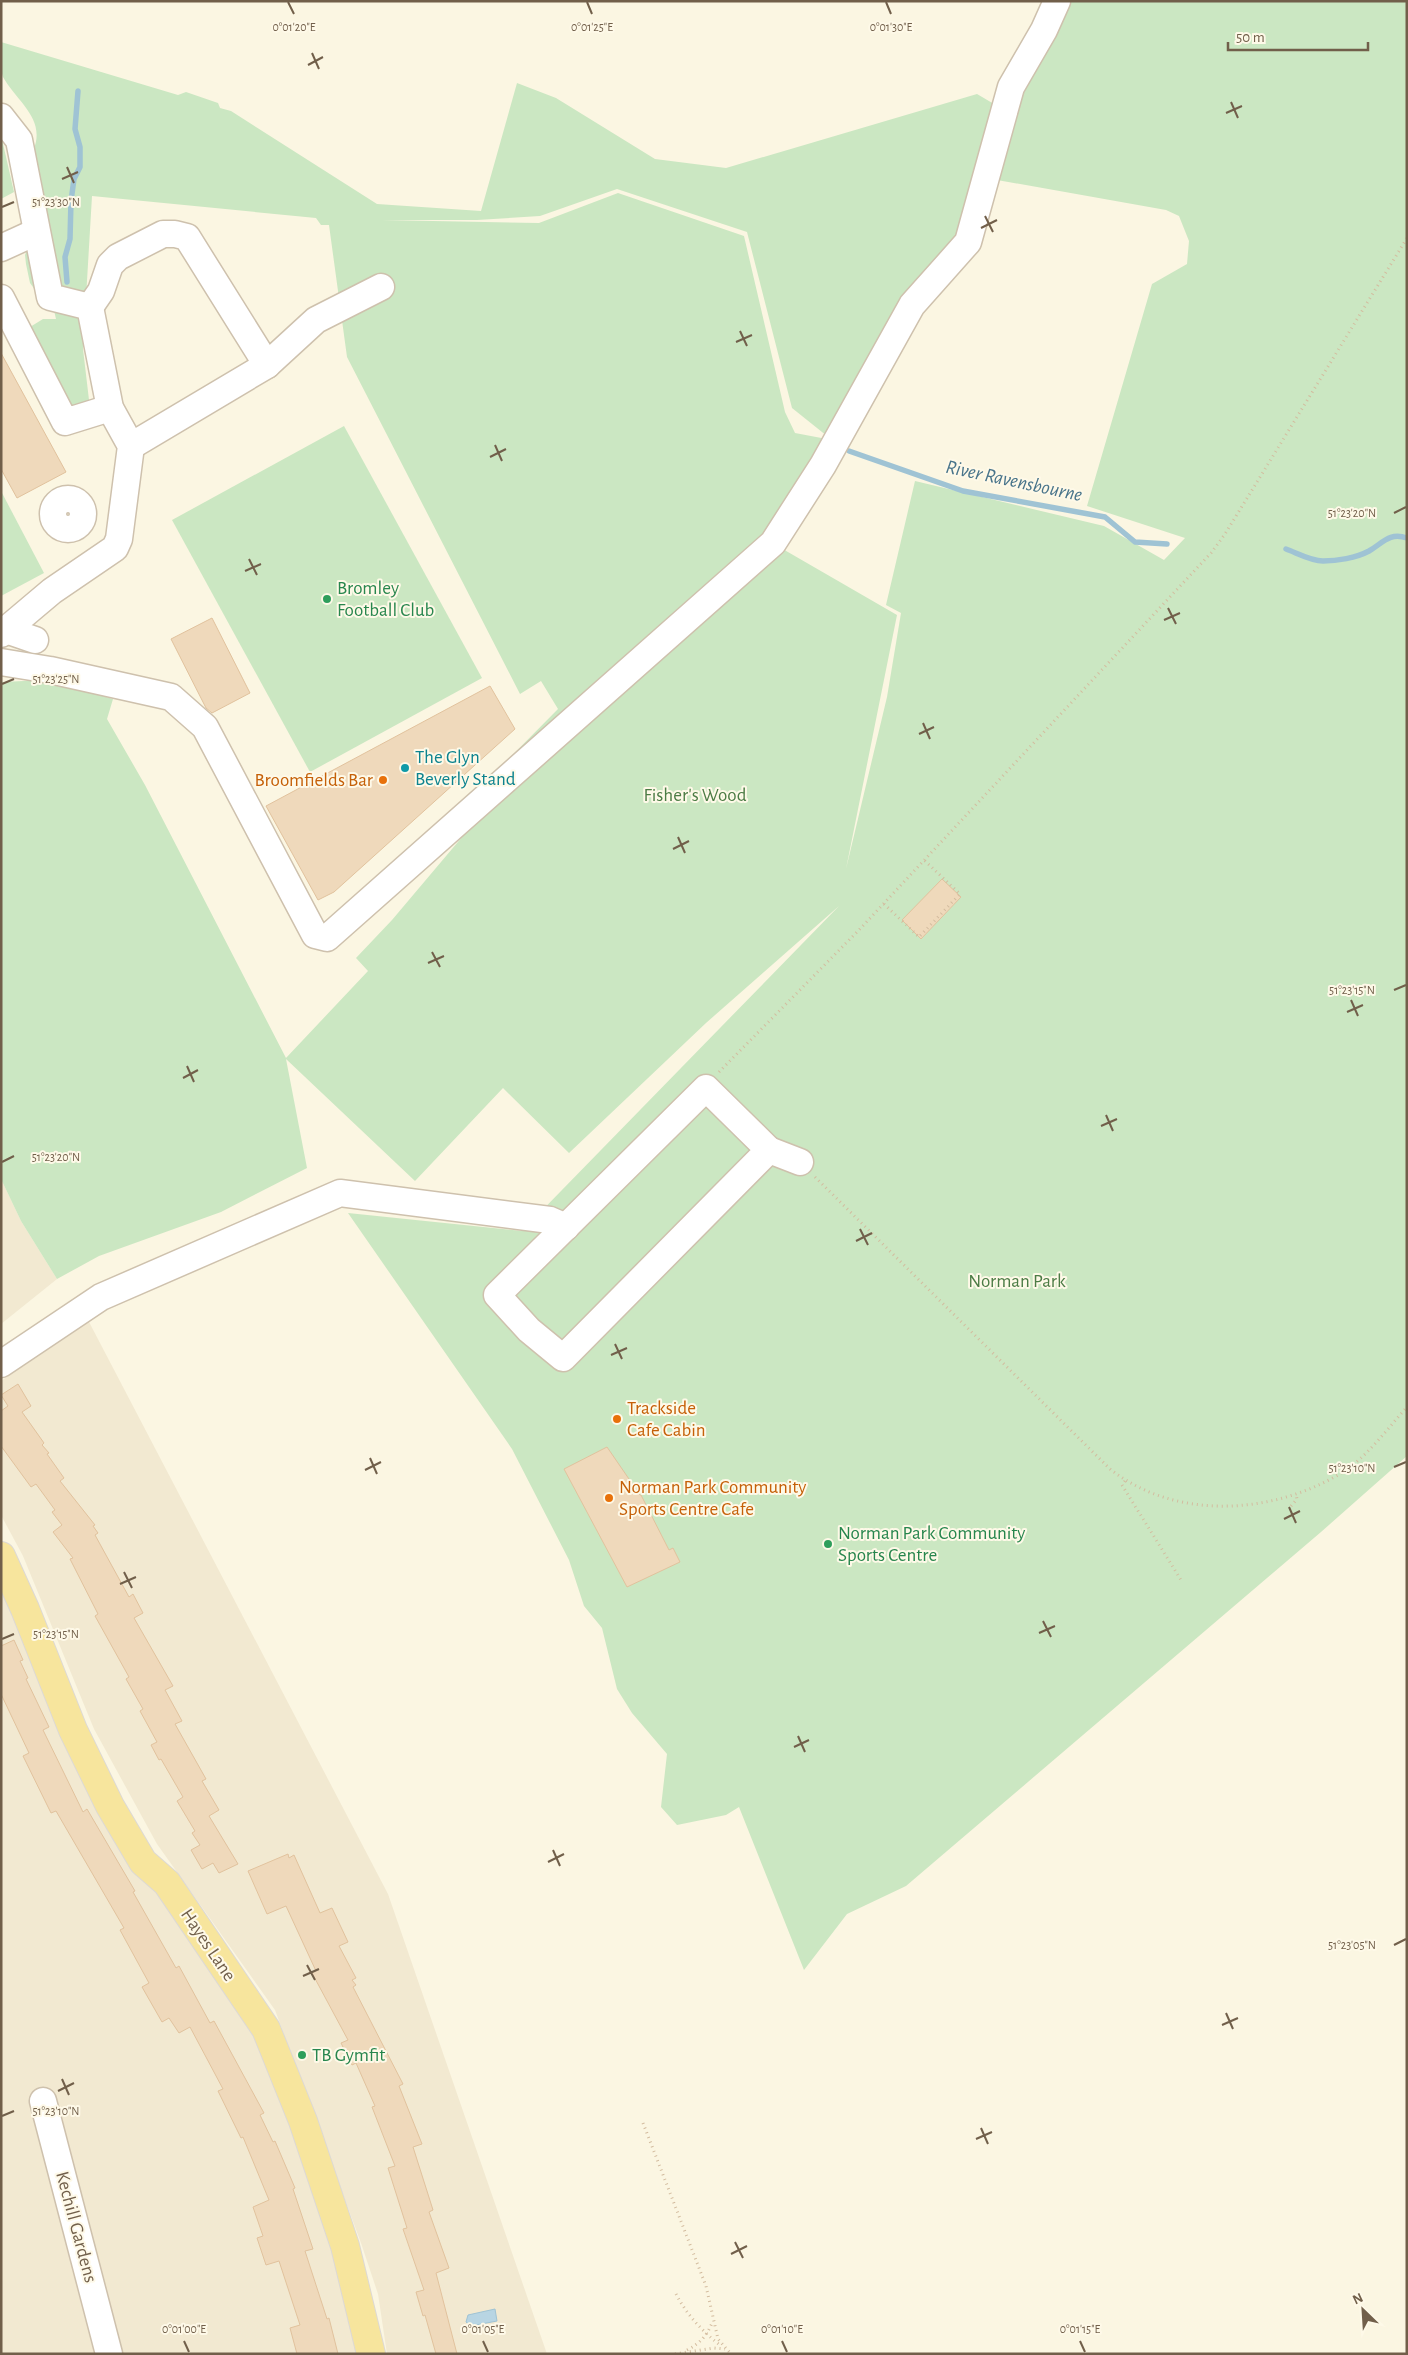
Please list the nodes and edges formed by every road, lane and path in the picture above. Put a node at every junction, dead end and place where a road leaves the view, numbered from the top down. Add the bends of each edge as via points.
1 (1057, 1) edge
2 (1, 117) edge
3 (36, 232) junction
4 (1407, 238) edge
5 (1, 248) edge
6 (381, 287) dead end
7 (2, 303) edge
8 (90, 307) junction
9 (267, 365) junction
10 (110, 408) junction
11 (131, 446) junction
12 (67, 529) dead end
13 (84, 569) junction
14 (4, 632) edge
15 (35, 640) dead end
16 (1, 662) edge
17 (924, 860) junction
18 (884, 904) junction
19 (706, 1088) junction
20 (769, 1150) junction
21 (800, 1162) joint
22 (566, 1227) junction
23 (1, 1364) edge
24 (1407, 1407) edge
25 (1125, 1481) junction
26 (1296, 1494) junction
27 (1291, 1506) dead end
28 (1, 1556) edge
29 (1181, 1580) dead end
30 (43, 2101) dead end
31 (643, 2123) dead end
32 (676, 2294) dead end
33 (714, 2320) junction
34 (707, 2335) junction
35 (725, 2349) junction
36 (682, 2353) edge
37 (109, 2354) edge
38 (371, 2354) edge
39 (675, 2354) edge
40 (731, 2354) edge

1 - 16 street via 1011,86 968,242 912,305 823,465 773,542 327,938 315,935 205,727 171,697
2 - 3 street via 19,140
3 - 5 street
3 - 8 street via 50,297
4 - 17 path via 1211,553
6 - 9 street via 316,320
7 - 10 street via 65,422
8 - 9 street via 101,291 110,265 118,257 163,234 187,237
8 - 10 street
9 - 11 street
10 - 11 street
11 - 13 street via 119,539 115,548
12 - 13 street via 69,541
13 - 14 street
14 - 15 street
17 - 18 path
17 - 18 path via 960,894 919,937
18 - 19 path
19 - 20 street
19 - 22 street
20 - 21 street
20 - 22 street via 563,1358 530,1330 498,1295
21 - 25 path via 1110,1470
22 - 23 street via 550,1220 340,1192 101,1297
24 - 26 path via 1344,1471
25 - 26 path via 1162,1498 1203,1506 1263,1502
25 - 29 path via 1122,1486
26 - 27 path via 1297,1500
28 - 38 main road, Hayes Lane via 73,1730 110,1806 143,1862 166,1883 266,2029 303,2121 345,2246
30 - 37 street, Kechill Gardens
31 - 33 path via 706,2286
32 - 34 path via 687,2314
33 - 34 path
33 - 35 path via 718,2339
34 - 35 path
34 - 36 path
35 - 36 path
35 - 40 path
36 - 39 path

